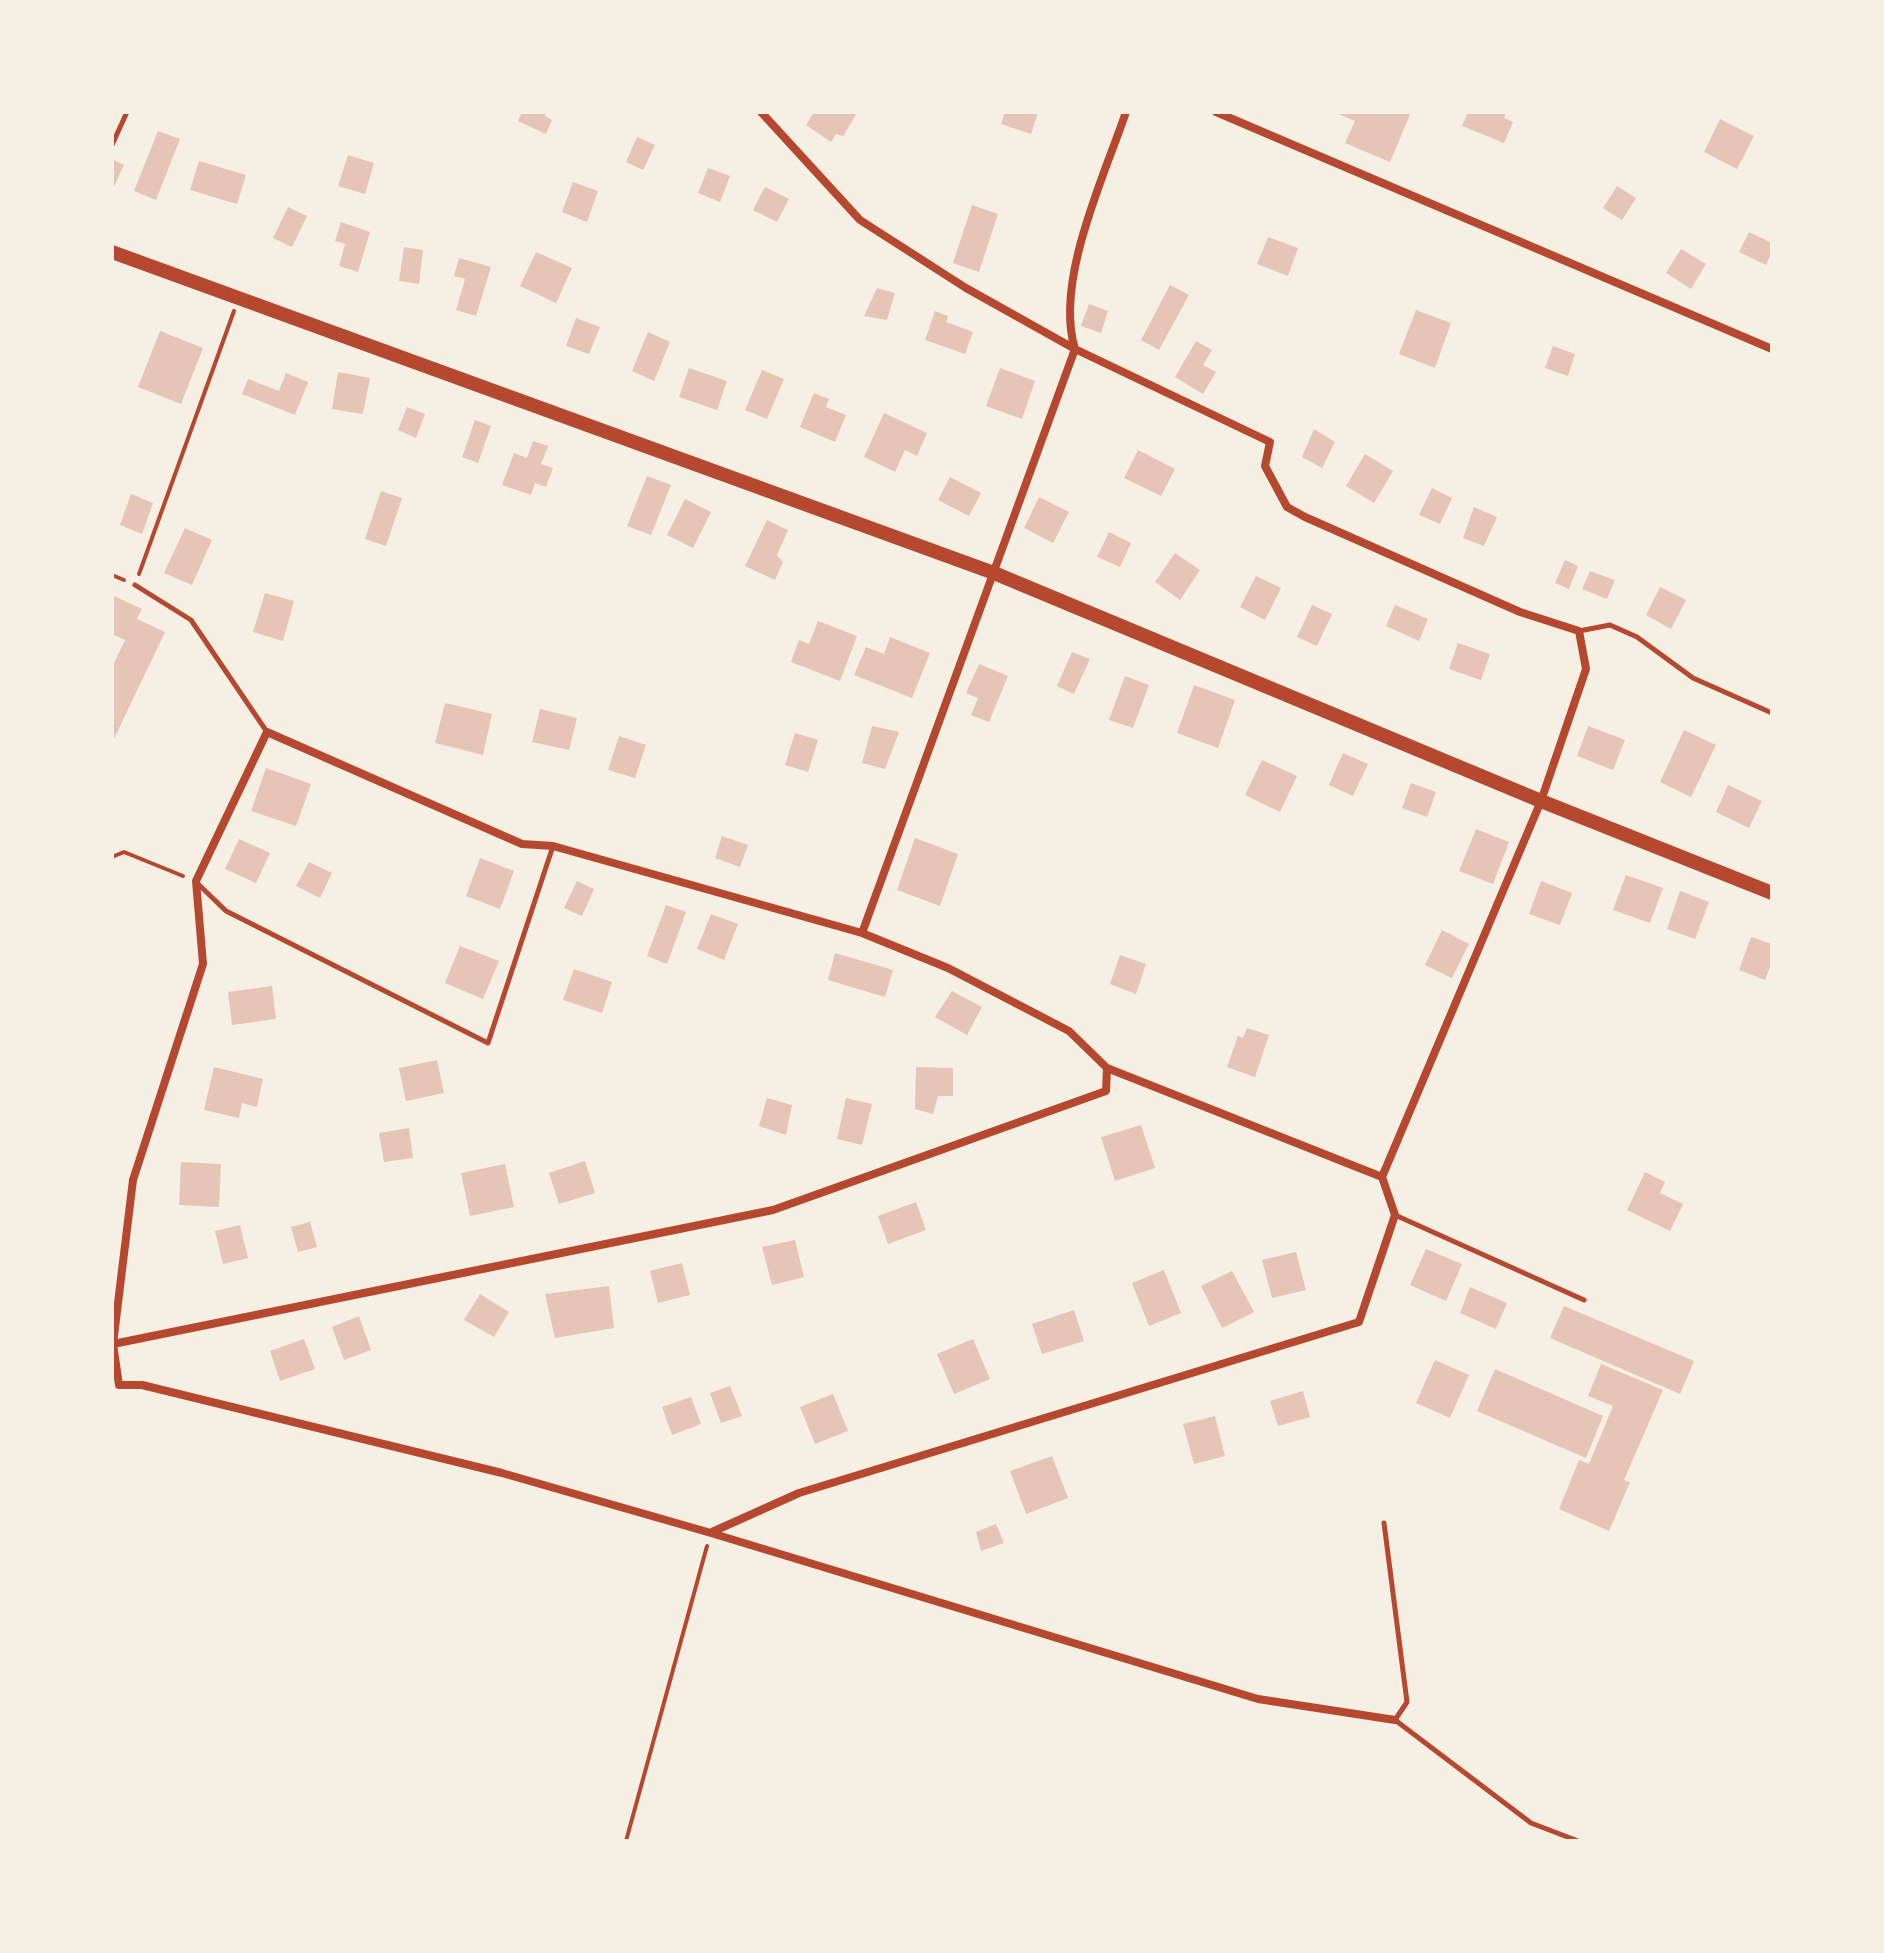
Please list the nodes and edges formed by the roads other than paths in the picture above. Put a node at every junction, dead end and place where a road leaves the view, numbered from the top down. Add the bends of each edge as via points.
1 (127, 112) edge
2 (761, 112) edge
3 (1126, 112) edge
4 (1216, 112) edge
5 (112, 145) edge
6 (112, 252) edge
7 (1075, 349) junction
8 (1772, 349) edge
9 (994, 573) junction
10 (135, 585) road end
11 (1579, 631) junction
12 (1772, 713) edge
13 (267, 732) junction
14 (1541, 801) junction
15 (553, 846) junction
16 (196, 881) junction
17 (1772, 893) edge
18 (862, 933) junction
19 (1107, 1068) junction
20 (1382, 1177) junction
21 (1395, 1215) junction
22 (1584, 1300) dead end
23 (113, 1344) edge
24 (115, 1387) edge
25 (1384, 1523) dead end
26 (711, 1533) junction
27 (1395, 1720) junction
28 (1578, 1841) edge

1 - 5 lane
2 - 7 street via 860,220
3 - 7 street via 1071,282 1069,329
4 - 8 street
6 - 9 street
7 - 9 street
7 - 11 street via 1270,442 1265,466 1287,507 1520,612
9 - 14 street
9 - 18 street
10 - 13 lane via 191,620
11 - 12 lane via 1610,625 1637,637 1693,678
11 - 14 street via 1586,669
13 - 15 street via 522,844
13 - 16 street
14 - 17 street
14 - 20 street
15 - 16 lane via 488,1043 226,911
15 - 18 street
16 - 23 street via 203,964 133,1180
18 - 19 street via 948,968 1069,1031
19 - 20 street
19 - 23 street via 1106,1091 773,1210
20 - 21 street
21 - 22 lane
21 - 26 street via 1359,1322 799,1493
23 - 24 street
24 - 26 street via 142,1385 502,1473
25 - 27 lane via 1407,1702
26 - 27 street via 1258,1699
27 - 28 lane via 1531,1823

